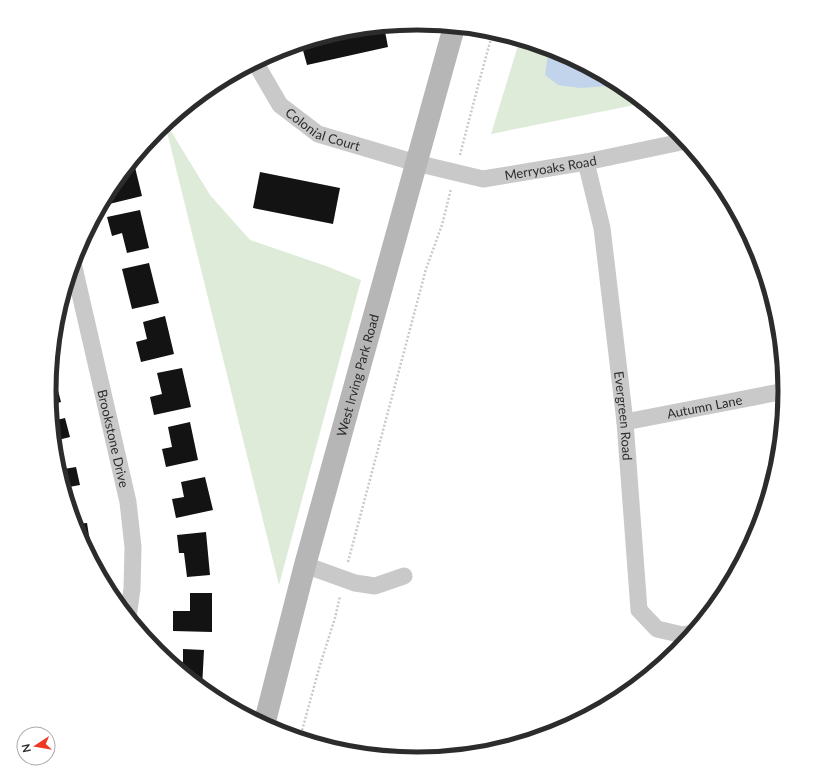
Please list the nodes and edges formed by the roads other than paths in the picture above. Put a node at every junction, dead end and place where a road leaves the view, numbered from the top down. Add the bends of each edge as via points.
1 (453, 32) edge
2 (258, 67) edge
3 (678, 143) edge
4 (586, 162) junction
5 (416, 163) junction
6 (75, 274) edge
7 (778, 392) edge
8 (625, 422) junction
9 (305, 565) junction
10 (404, 576) dead end
11 (129, 609) edge
12 (683, 635) edge
13 (266, 719) edge

1 - 5 main road, West Irving Park Road
2 - 5 street, Colonial Court via 280,105 318,134
3 - 4 street, Merryoaks Road
4 - 5 street, Merryoaks Road via 483,179
4 - 8 street, Evergreen Road via 602,228
5 - 9 main road, West Irving Park Road
6 - 11 street, Brookstone Drive via 128,502 133,547
7 - 8 street, Autumn Lane
8 - 12 street, Evergreen Road via 640,610 657,629
9 - 10 street via 344,579 375,586
9 - 13 main road, West Irving Park Road

